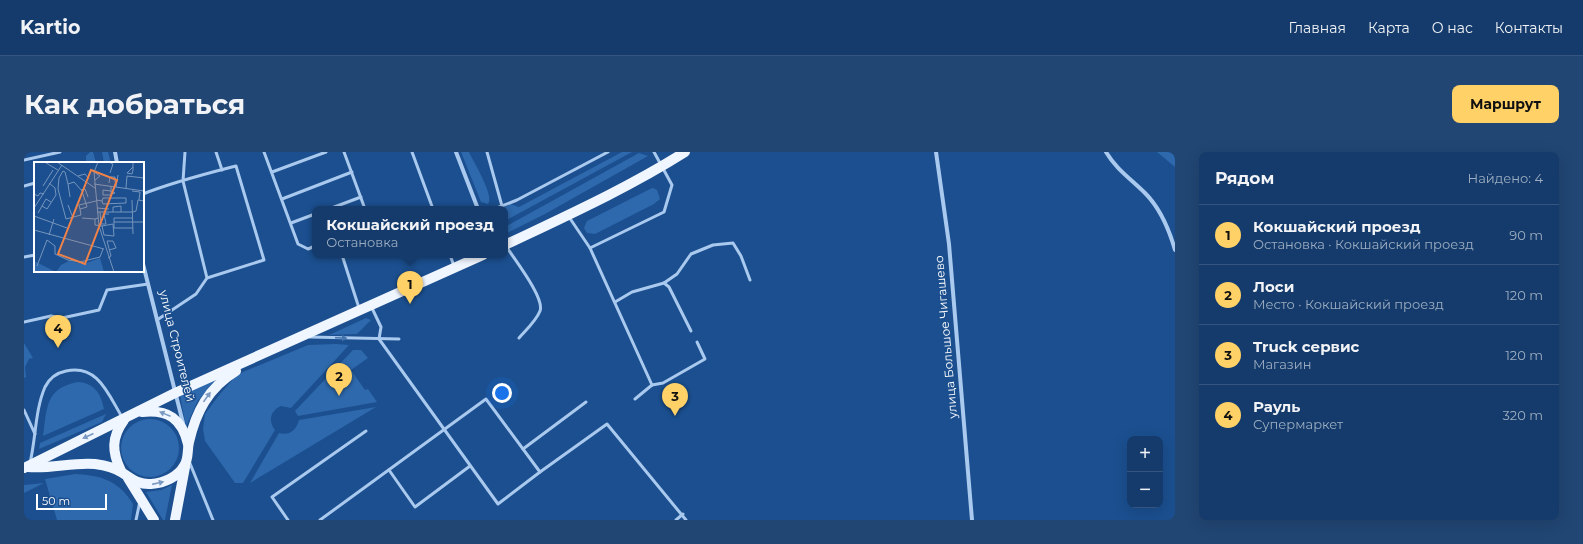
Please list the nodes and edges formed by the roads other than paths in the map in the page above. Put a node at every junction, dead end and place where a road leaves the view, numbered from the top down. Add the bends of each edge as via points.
1 (60, 152) edge
2 (115, 152) edge
3 (185, 152) edge
4 (216, 152) edge
5 (264, 152) edge
6 (326, 152) edge
7 (344, 152) edge
8 (412, 152) edge
9 (456, 152) edge
10 (487, 152) edge
11 (608, 152) edge
12 (654, 152) edge
13 (685, 152) edge
14 (936, 152) edge
15 (1106, 152) edge
16 (24, 160) edge
17 (118, 162) edge
18 (663, 166) junction
19 (222, 170) junction
20 (272, 172) junction
21 (352, 172) junction
22 (183, 180) junction
23 (34, 183) edge
24 (24, 186) edge
25 (144, 194) edge
26 (361, 197) junction
27 (282, 199) junction
28 (337, 206) edge
29 (364, 206) edge
30 (432, 206) edge
31 (477, 206) edge
32 (502, 206) joint
33 (312, 215) edge
34 (568, 215) junction
35 (291, 224) junction
36 (508, 244) edge
37 (312, 247) edge
38 (590, 248) junction
39 (508, 250) edge
40 (1175, 250) edge
41 (34, 255) edge
42 (24, 257) edge
43 (343, 258) edge
44 (451, 258) edge
45 (477, 258) edge
46 (144, 268) edge
47 (455, 268) junction
48 (207, 278) junction
49 (750, 280) dead end
50 (664, 283) junction
51 (148, 284) junction
52 (615, 302) junction
53 (371, 306) junction
54 (360, 311) junction
55 (157, 320) junction
56 (24, 322) edge
57 (691, 331) dead end
58 (302, 336) junction
59 (519, 338) dead end
60 (380, 339) junction
61 (399, 339) dead end
62 (697, 342) dead end
63 (248, 360) junction
64 (652, 385) junction
65 (174, 393) junction
66 (635, 399) dead end
67 (586, 402) dead end
68 (24, 410) edge
69 (138, 413) junction
70 (124, 420) junction
71 (444, 430) junction
72 (366, 431) dead end
73 (185, 433) junction
74 (35, 434) junction
75 (188, 446) junction
76 (523, 449) junction
77 (186, 461) junction
78 (470, 466) junction
79 (26, 468) edge
80 (389, 470) junction
81 (540, 472) junction
82 (124, 474) junction
83 (140, 498) junction
84 (683, 514) junction
85 (136, 520) edge
86 (154, 520) edge
87 (175, 520) edge
88 (212, 520) edge
89 (288, 520) edge
90 (320, 520) edge
91 (676, 520) edge
92 (686, 520) edge
93 (972, 520) edge

1 - 16 lane
2 - 17 street
3 - 22 lane
4 - 19 lane
5 - 20 lane
6 - 20 lane
7 - 21 lane
8 - 30 lane
9 - 31 street
10 - 32 lane
11 - 32 lane
12 - 18 lane
13 - 18 main road
14 - 93 street, улица Большое Чигашево via 949,244
15 - 40 street via 1119,170 1145,193 1158,210 1168,227
18 - 34 main road
18 - 38 lane via 672,185 664,212
19 - 22 lane
19 - 48 lane via 236,166 264,260
20 - 27 lane
21 - 26 lane
21 - 27 lane
22 - 25 lane
22 - 48 lane
23 - 24 lane
26 - 28 lane
26 - 29 lane
27 - 35 lane
33 - 35 lane
34 - 36 main road
34 - 38 lane
35 - 37 lane via 298,244 308,249
38 - 52 lane
39 - 59 lane via 540,298 541,310
41 - 42 lane
43 - 54 lane
44 - 47 lane
45 - 47 main road
46 - 51 street, улица Строителей
47 - 53 main road
48 - 55 lane via 196,294
49 - 50 lane via 733,243 713,245 692,254 677,274
50 - 52 lane via 632,292
50 - 57 lane via 670,287
51 - 55 street, улица Строителей
51 - 56 lane via 107,290 99,310 62,318 51,316
52 - 64 lane
53 - 54 main road
53 - 60 lane via 381,327
54 - 58 main road
55 - 65 street, улица Строителей
58 -> 60 lane
58 - 63 main road
60 - 61 lane
60 - 71 lane
62 - 64 lane via 705,359 663,383
63 - 65 main road
75 -> 63 main road via 204,401 219,384
64 - 66 lane
65 - 69 main road
65 - 73 street, улица Строителей
67 - 76 lane
68 - 74 lane
69 - 70 main road
73 -> 69 main road via 180,424 162,412
70 - 74 lane via 109,393 96,377 83,370 72,370 55,375 45,387
70 -> 79 main road
70 - 82 main road via 114,439 113,450
71 - 76 lane via 486,399
71 - 78 lane
71 - 80 lane
72 - 89 lane via 272,496
73 - 75 main road
74 - 79 lane
75 - 77 main road
76 - 81 lane
82 -> 77 main road via 138,482 161,483 179,472
77 - 87 main road
77 - 88 lane
78 - 80 lane via 415,507
78 - 81 lane via 498,504
79 - 82 main road via 95,464
80 - 90 lane
81 - 84 lane via 607,424
82 - 83 main road
83 - 85 lane
83 - 86 main road
84 - 91 lane
84 - 92 lane

